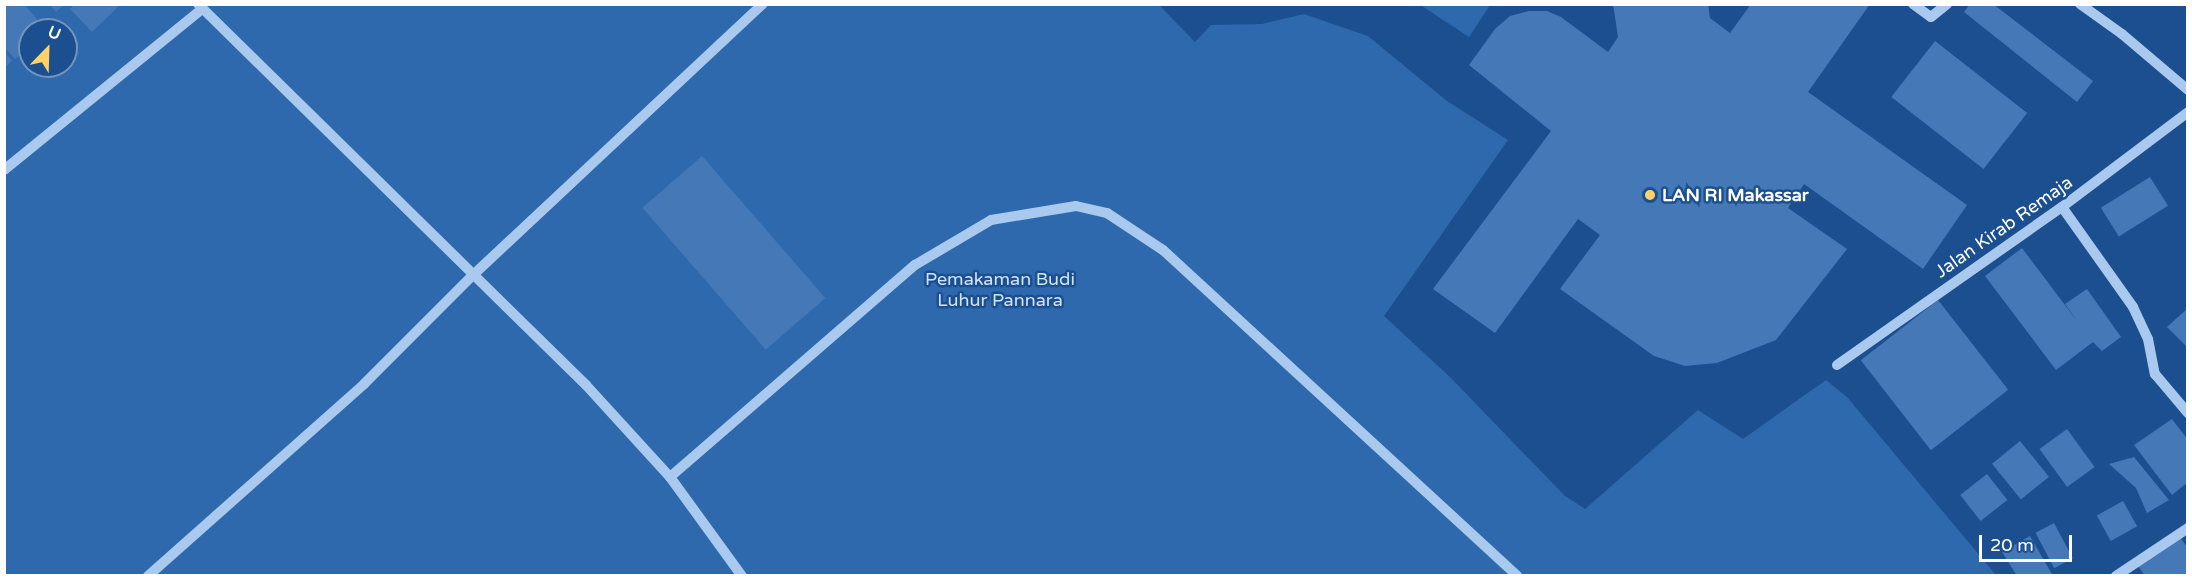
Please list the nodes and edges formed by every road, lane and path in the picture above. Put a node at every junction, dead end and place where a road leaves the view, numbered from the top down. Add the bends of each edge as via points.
1 (763, 4) edge
2 (1913, 4) edge
3 (1947, 4) edge
4 (2080, 4) edge
5 (200, 7) edge
6 (2187, 90) edge
7 (2187, 112) edge
8 (4, 170) edge
9 (2062, 207) junction
10 (472, 276) junction
11 (1837, 365) dead end
12 (2187, 413) edge
13 (670, 477) junction
14 (2187, 528) edge
15 (148, 576) edge
16 (742, 576) edge
17 (1517, 576) edge
18 (2116, 576) edge

1 - 10 street
2 - 3 street via 1931,17
4 - 6 street
5 - 8 street
5 - 10 street
7 - 9 street, Jalan Kirab Remaja
9 - 11 street, Jalan Kirab Remaja
9 - 12 street via 2133,307 2148,339 2156,374
10 - 13 street via 586,386
10 - 15 street via 364,384
13 - 16 street
13 - 17 street via 915,265 991,220 1076,206 1107,213 1162,250
14 - 18 street

